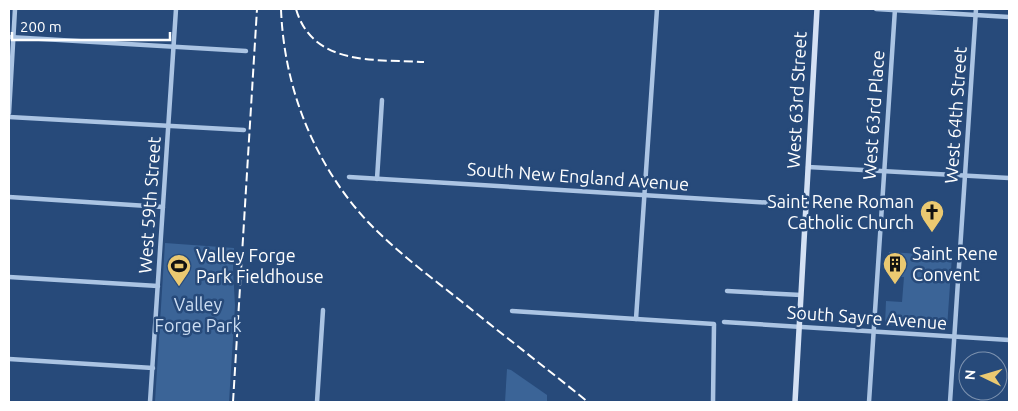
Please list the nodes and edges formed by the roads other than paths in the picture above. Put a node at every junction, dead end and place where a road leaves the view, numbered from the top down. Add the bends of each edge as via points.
1 (16, 9) edge
2 (176, 9) edge
3 (657, 9) edge
4 (817, 9) edge
5 (876, 9) edge
6 (895, 9) edge
7 (976, 9) edge
8 (976, 15) junction
9 (1009, 17) edge
10 (11, 37) edge
11 (174, 47) junction
12 (246, 51) dead end
13 (382, 100) dead end
14 (9, 113) edge
15 (9, 117) edge
16 (168, 126) junction
17 (244, 130) dead end
18 (808, 167) junction
19 (884, 171) junction
20 (965, 176) junction
21 (349, 177) dead end
22 (1009, 178) edge
23 (377, 179) junction
24 (644, 195) junction
25 (9, 197) edge
26 (806, 205) junction
27 (163, 206) junction
28 (9, 277) edge
29 (158, 286) junction
30 (727, 290) dead end
31 (801, 295) junction
32 (323, 310) dead end
33 (512, 312) dead end
34 (636, 319) junction
35 (724, 322) dead end
36 (799, 327) junction
37 (874, 332) junction
38 (954, 337) junction
39 (1009, 340) edge
40 (9, 359) edge
41 (153, 368) junction
42 (150, 402) edge
43 (317, 402) edge
44 (713, 402) edge
45 (795, 402) edge
46 (869, 402) edge
47 (950, 402) edge

1 - 10 street
2 - 11 street, West 59th Street
3 - 24 street
4 - 18 main road, West 63rd Street
5 - 6 street
6 - 8 street
6 - 19 street, West 63rd Place
7 - 8 street, West 64th Street
8 - 9 street
8 - 20 street, West 64th Street
10 - 11 street
10 - 14 street
11 - 12 street
11 - 16 street, West 59th Street
13 - 23 street
15 - 16 street
16 - 17 street
16 - 27 street, West 59th Street
18 - 19 street
18 - 26 main road, West 63rd Street
19 - 20 street
19 - 37 street, West 63rd Place
20 - 22 street
20 - 38 street, West 64th Street
21 - 23 street, South New England Avenue
23 - 24 street, South New England Avenue
24 - 26 street, South New England Avenue
24 - 34 street
25 - 27 street
26 - 31 main road, West 63rd Street
27 - 29 street, West 59th Street
28 - 29 street
29 - 41 street, West 59th Street
30 - 31 street
31 - 36 main road, West 63rd Street
32 - 43 street
33 - 34 street
34 - 44 street via 714,324
35 - 36 street, South Sayre Avenue
36 - 37 street, South Sayre Avenue
36 - 45 main road, West 63rd Street
37 - 38 street, South Sayre Avenue
37 - 46 street, West 63rd Place
38 - 39 street, South Sayre Avenue
38 - 47 street, West 64th Street
40 - 41 street
41 - 42 street, West 59th Street

